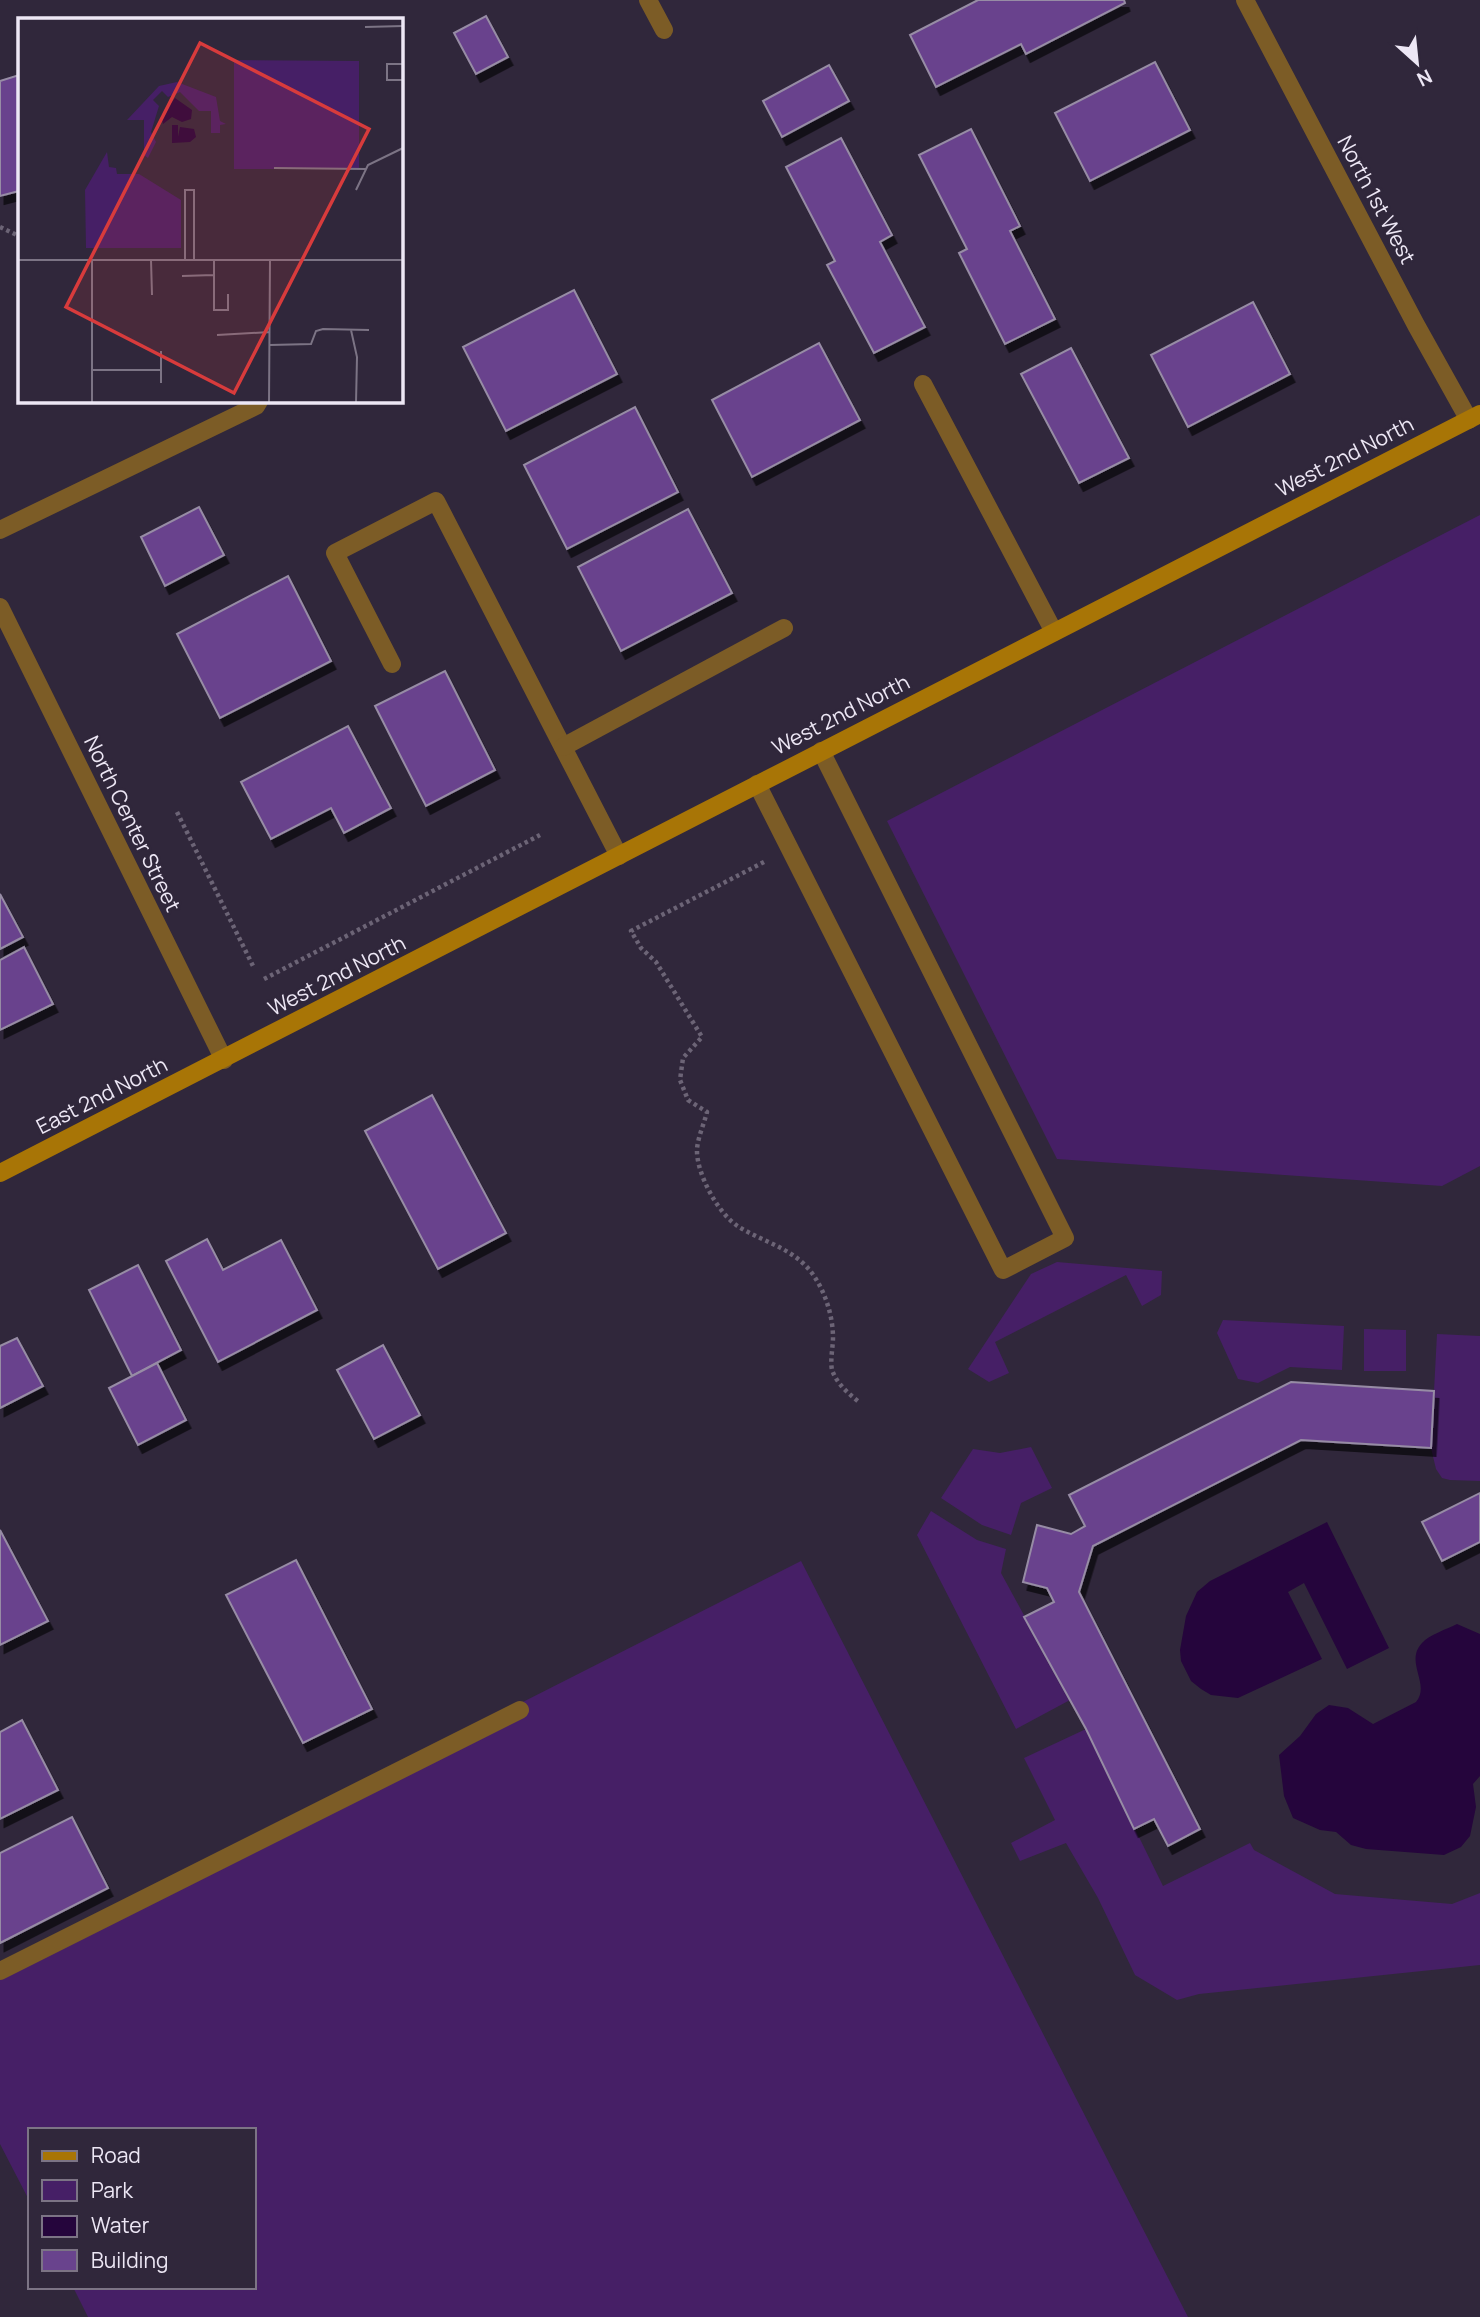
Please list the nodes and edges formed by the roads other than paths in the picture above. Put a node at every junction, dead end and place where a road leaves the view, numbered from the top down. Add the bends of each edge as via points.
1 (648, 0) edge
2 (1245, 0) edge
3 (664, 30) dead end
4 (923, 384) dead end
5 (258, 402) edge
6 (1474, 417) edge
7 (0, 530) edge
8 (0, 607) edge
9 (784, 628) dead end
10 (1054, 632) junction
11 (392, 664) dead end
12 (563, 747) junction
13 (821, 751) junction
14 (757, 784) junction
15 (619, 856) junction
16 (224, 1060) junction
17 (0, 1173) edge
18 (520, 1710) dead end
19 (0, 1971) edge

1 - 3 street
2 - 6 street, North 1st West via 1416,325
4 - 10 street
5 - 7 street
6 - 10 street, West 2nd North
8 - 16 street, North Center Street
9 - 12 street
10 - 13 street, West 2nd North
11 - 12 street via 335,554 436,501
12 - 15 street
13 - 14 street, West 2nd North
13 - 14 street via 1065,1238 1040,1251 1003,1270
14 - 15 street, West 2nd North
15 - 16 street, West 2nd North
16 - 17 street, East 2nd North
18 - 19 street

